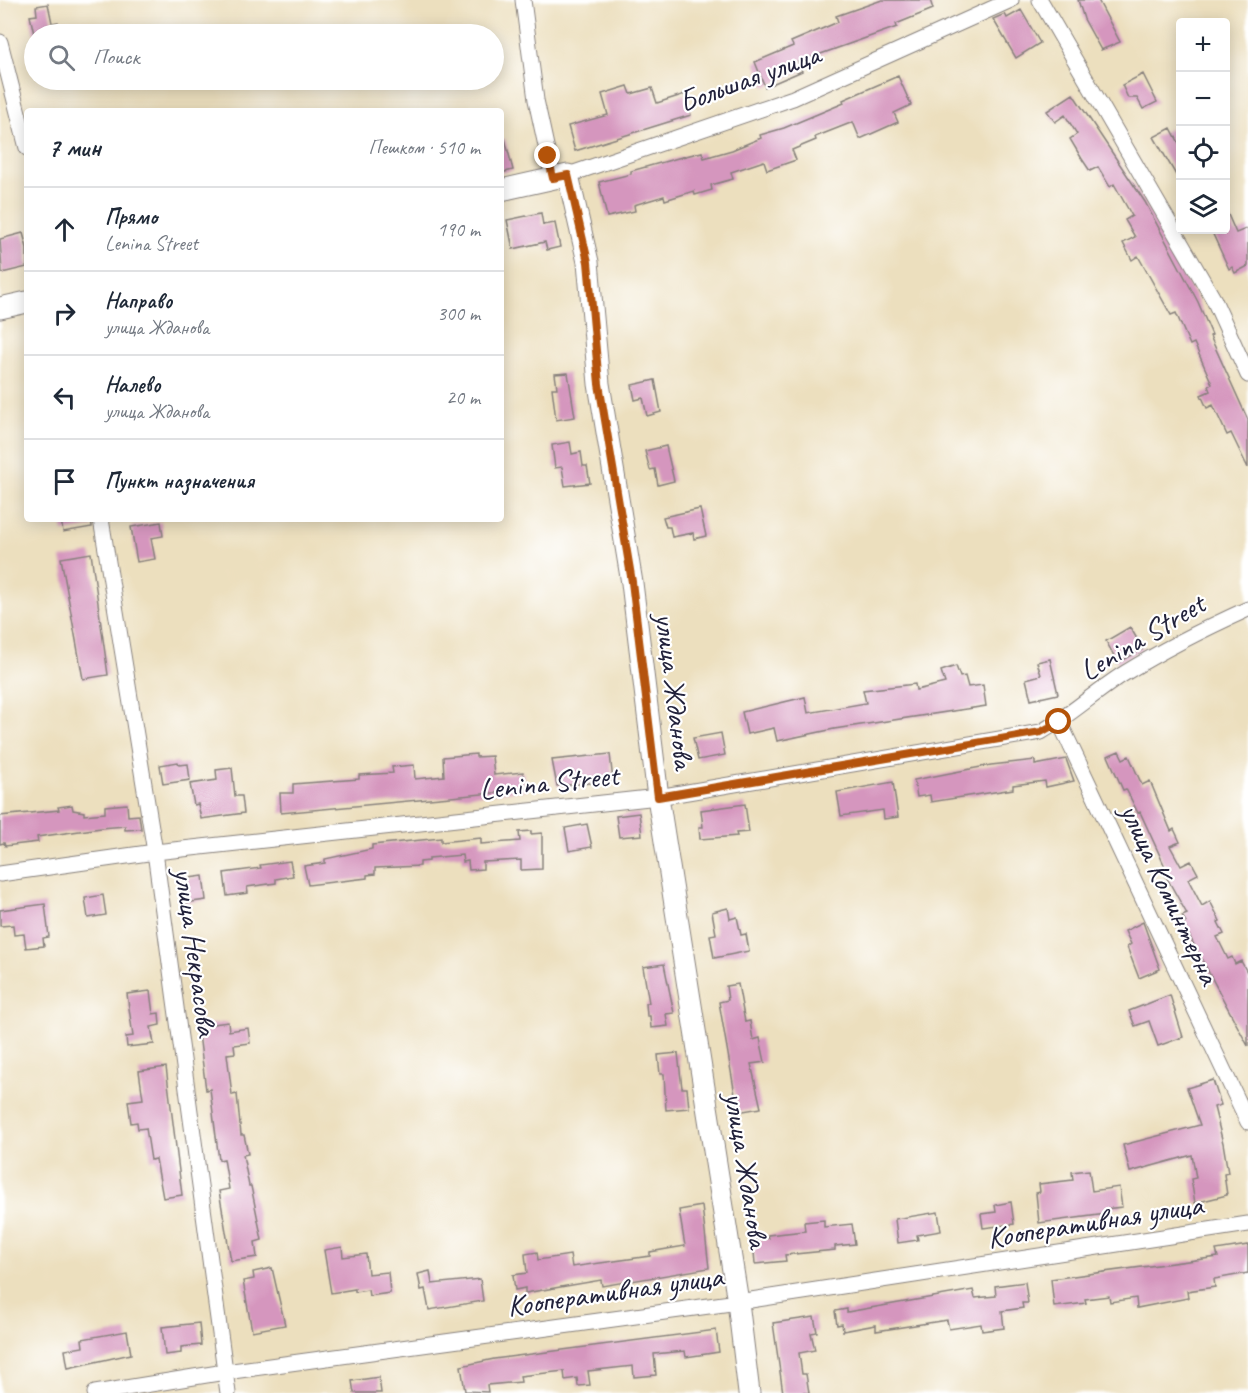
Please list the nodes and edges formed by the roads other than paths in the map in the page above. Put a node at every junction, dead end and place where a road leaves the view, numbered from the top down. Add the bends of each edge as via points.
1 (523, 0) edge
2 (1011, 0) edge
3 (1040, 0) edge
4 (0, 42) edge
5 (24, 136) edge
6 (560, 176) junction
7 (504, 189) edge
8 (24, 303) edge
9 (0, 308) edge
10 (1248, 375) edge
11 (101, 522) edge
12 (1248, 609) edge
13 (1059, 722) junction
14 (658, 797) junction
15 (155, 852) junction
16 (0, 874) edge
17 (1248, 1122) edge
18 (1248, 1224) edge
19 (738, 1302) junction
20 (225, 1372) junction
21 (95, 1393) edge
22 (228, 1393) edge
23 (749, 1393) edge

1 - 6 street, улица Жданова via 536,99
2 - 6 street, Большая улица via 793,98
3 - 10 street via 1214,300
4 - 5 street
6 - 7 street, Большая улица
6 - 14 street, улица Жданова via 588,262 599,384 632,582
8 - 9 street
11 - 15 street, улица Некрасова
12 - 13 street, Lenina Street via 1123,674
13 - 14 street, Lenina Street via 1041,732
13 - 17 street, улица Коминтерна
14 - 15 street, Lenina Street
14 - 19 street, улица Жданова
15 - 16 street, Lenina Street
15 - 20 street, улица Некрасова
18 - 19 street, Кооперативная улица
19 - 20 street, Кооперативная улица
19 - 23 street, улица Жданова
20 - 21 street, Кооперативная улица
20 - 22 street, улица Некрасова

